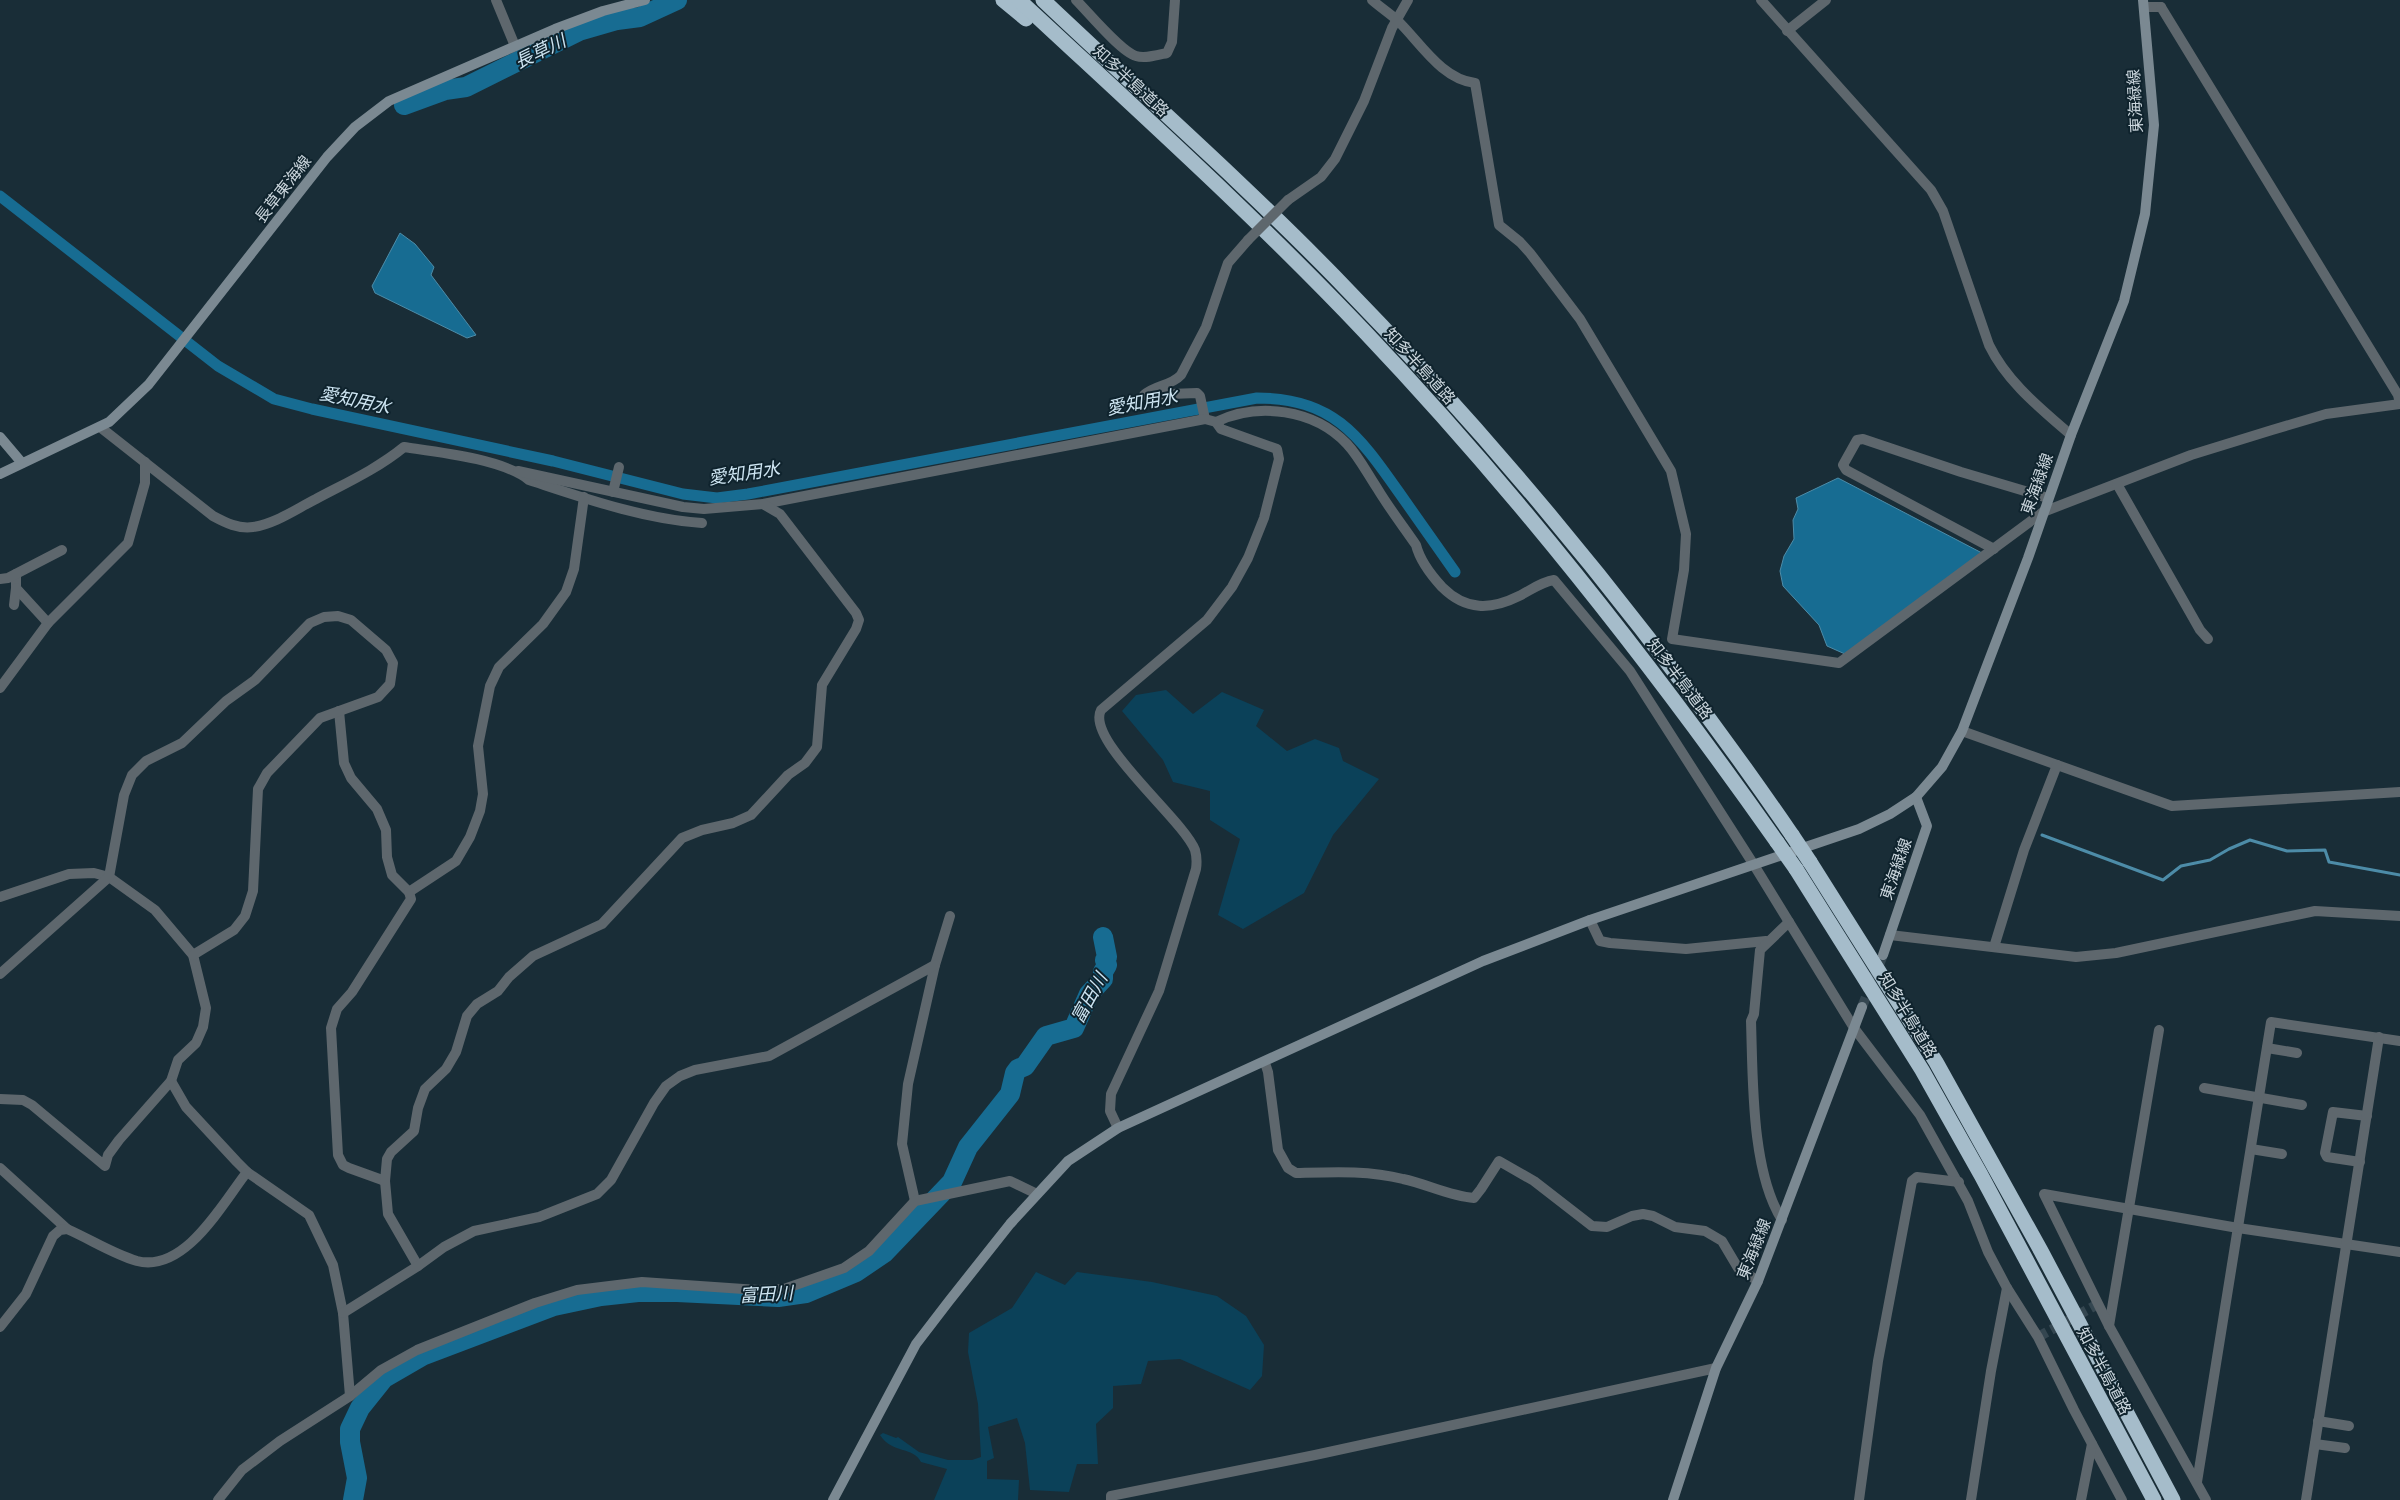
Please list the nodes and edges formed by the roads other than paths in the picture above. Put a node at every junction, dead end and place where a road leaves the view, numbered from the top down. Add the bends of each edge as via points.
1 (496, 0) edge
2 (645, 0) edge
3 (1003, 0) edge
4 (1019, 0) edge
5 (1043, 0) edge
6 (1047, 0) edge
7 (1076, 0) edge
8 (1175, 0) edge
9 (1372, 0) edge
10 (1408, 0) edge
11 (1761, 0) edge
12 (1826, 0) edge
13 (2163, 3) edge
14 (2144, 4) edge
15 (1397, 21) junction
16 (1075, 30) junction
17 (1788, 31) junction
18 (515, 46) junction
19 (1078, 55) junction
20 (2400, 404) edge
21 (1210, 420) junction
22 (100, 427) junction
23 (2071, 434) junction
24 (0, 437) edge
25 (145, 462) junction
26 (22, 463) junction
27 (619, 467) dead end
28 (518, 471) junction
29 (0, 474) edge
30 (2117, 484) junction
31 (613, 492) junction
32 (584, 498) junction
33 (2048, 498) junction
34 (763, 504) junction
35 (2043, 512) junction
36 (702, 523) dead end
37 (1994, 549) junction
38 (62, 550) dead end
39 (16, 574) junction
40 (0, 578) edge
41 (16, 588) junction
42 (14, 605) dead end
43 (48, 623) junction
44 (2208, 640) dead end
45 (0, 688) edge
46 (339, 712) junction
47 (1962, 731) junction
48 (2057, 765) junction
49 (2400, 792) edge
50 (1916, 797) junction
51 (1754, 865) junction
52 (109, 877) junction
53 (409, 892) junction
54 (0, 897) edge
55 (950, 916) dead end
56 (2400, 916) edge
57 (1590, 920) junction
58 (1789, 922) junction
59 (1890, 935) junction
60 (1766, 941) junction
61 (1994, 947) junction
62 (193, 955) junction
63 (1883, 956) tunnel mouth
64 (935, 965) junction
65 (0, 974) edge
66 (1862, 1007) tunnel mouth
67 (1854, 1028) junction
68 (2159, 1030) dead end
69 (2379, 1037) junction
70 (2400, 1041) edge
71 (2267, 1048) junction
72 (2297, 1053) dead end
73 (1265, 1062) junction
74 (171, 1081) junction
75 (2204, 1088) dead end
76 (2259, 1098) junction
77 (0, 1099) edge
78 (2302, 1104) dead end
79 (2367, 1116) junction
80 (1118, 1128) junction
81 (2251, 1149) junction
82 (2282, 1154) dead end
83 (2360, 1162) junction
84 (0, 1168) edge
85 (247, 1172) junction
86 (384, 1181) junction
87 (1959, 1182) junction
88 (1037, 1194) junction
89 (915, 1201) junction
90 (2130, 1209) junction
91 (1782, 1220) junction
92 (2238, 1228) junction
93 (67, 1229) junction
94 (2347, 1243) junction
95 (2400, 1252) edge
96 (418, 1266) junction
97 (1758, 1282) junction
98 (2006, 1288) junction
99 (343, 1313) junction
100 (2109, 1326) junction
101 (0, 1327) edge
102 (1716, 1368) junction
103 (350, 1396) junction
104 (2318, 1422) junction
105 (2349, 1426) dead end
106 (2092, 1444) junction
107 (2315, 1444) junction
108 (2346, 1448) dead end
109 (2197, 1482) junction
110 (218, 1500) edge
111 (833, 1500) edge
112 (1111, 1500) edge
113 (1674, 1500) edge
114 (1859, 1500) edge
115 (1971, 1500) edge
116 (2081, 1500) edge
117 (2122, 1500) edge
118 (2154, 1500) edge
119 (2173, 1500) edge
120 (2206, 1500) edge
121 (2306, 1500) edge

1 - 18 street
2 - 18 main road, 長草東海線 via 603,11
3 - 19 highway
4 - 19 highway, 知多半島道路
5 - 16 highway, 知多半島道路
6 - 16 highway
7 - 8 street via 1124,49 1136,56 1155,56 1167,53 1172,42
9 - 15 street
10 - 15 street
11 - 17 street
12 - 17 street
13 - 14 street
13 - 20 street via 2398,395
14 - 23 main road, 東海緑線 via 2154,125 2145,214 2124,302
15 - 21 street, bridge via 1364,101 1335,159 1321,177 1288,200 1228,263 1206,327 1181,375 1144,395 1197,393
15 - 37 street via 1447,71 1461,80 1475,83 1499,225 1530,253 1580,319 1671,471 1686,534 1684,570 1672,640 1838,663
16 - 119 highway, 知多半島道路, bridge via 1282,224 1379,323 1542,506 1703,710 1810,862 1936,1062
17 - 23 street via 1931,190 1943,211 1988,345 1997,362 2029,398
18 - 22 main road, 長草東海線 via 389,101 355,127 327,157 149,384
19 - 118 highway, 知多半島道路, bridge via 1271,236 1367,334 1531,517 1684,712 1796,869 1922,1070
20 - 30 street via 2326,414 2190,455
21 - 34 street
21 - 51 street via 1249,412 1279,411 1301,416 1336,434 1372,478 1416,545 1433,578 1447,592 1472,606 1503,602 1545,581 1554,580 1630,671
21 - 80 street via 1221,429 1277,449 1279,459 1264,518 1240,573 1207,620 1101,710 1098,716 1099,725 1119,758 1190,840 1197,858 1159,991 1111,1094 1110,1112
22 - 25 street
22 - 26 main road, 長草東海線
23 - 33 main road, 東海緑線
24 - 26 main road
25 - 28 street via 213,516 227,524 253,527 279,519 376,468 404,447 452,454
25 - 43 street via 145,483 128,543
26 - 29 main road, 長草東海線
27 - 31 street
28 - 31 street
28 - 32 street via 529,480
30 - 35 street
30 - 44 street
31 - 34 street via 704,509
32 - 36 street via 685,522
32 - 53 street via 574,569 566,592 543,624 499,666 490,686 478,746 483,794 470,837 456,861
33 - 35 main road, 東海緑線
33 - 37 street via 1863,439 1857,440 1843,465 1846,470
34 - 86 street via 780,514 859,620 822,685 817,747 752,815 682,838 602,924 533,956 498,991 470,1011 456,1052 446,1069 432,1080 423,1094 414,1131 395,1145 387,1159
35 - 37 street
35 - 47 main road, 東海緑線
38 - 39 street
39 - 40 street
39 - 41 street
41 - 42 street
41 - 43 street
43 - 45 street
46 - 52 street via 378,697 390,684 392,663 386,650 350,620 338,616 324,617 310,623 255,680 226,701 182,743 146,761 132,775 124,795
46 - 53 street via 344,763 351,778 377,809 386,830 387,857 392,875
46 - 62 street via 320,718 267,773 258,789 253,891 245,916 234,930
47 - 48 street
47 - 50 main road, 東海緑線 via 1942,767
48 - 49 street via 2172,806
48 - 61 street via 2024,850
50 - 51 main road via 1859,829
50 - 59 main road, 東海緑線 via 1927,826
51 - 57 main road
51 - 58 street
52 - 54 street via 94,873 69,874
52 - 62 street via 155,910
52 - 65 street
53 - 86 street via 412,898 352,992 337,1009 331,1028 338,1155 343,1165
55 - 64 street
56 - 61 street via 2315,911 2116,953 2076,957
57 - 60 street via 1600,941 1610,943 1686,948
57 - 73 main road via 1484,961
58 - 60 street
58 - 67 street
59 - 61 street
59 - 63 main road, 東海緑線
60 - 91 street via 1760,950 1751,1021 1754,1094 1759,1151 1775,1209
62 - 74 street via 206,1008 203,1027 196,1043 178,1060
64 - 89 street via 908,1084 902,1144
64 - 96 street via 769,1056 695,1070 680,1076 666,1086 654,1103 611,1180 597,1194 539,1217 474,1231
66 - 67 main road, 東海緑線
67 - 87 street via 1920,1115
67 - 91 main road, 東海緑線
68 - 90 street
69 - 70 street
69 - 71 street via 2271,1022
69 - 79 street
71 - 72 street
71 - 76 street
73 - 80 main road
73 - 97 street via 1278,1150 1288,1168 1296,1173 1359,1172 1403,1178 1474,1198 1499,1161 1534,1181 1592,1226 1607,1227 1643,1214 1675,1227 1705,1231 1722,1242 1738,1268
74 - 77 street via 119,1140 108,1155 105,1166 32,1105 23,1100
74 - 85 street via 186,1107
75 - 76 street
76 - 78 street
76 - 81 street
79 - 83 street
79 - 83 street via 2334,1112 2325,1153 2327,1157
80 - 88 main road via 1068,1161
81 - 82 street
81 - 92 street
83 - 94 street
84 - 93 street
85 - 93 street via 192,1243 167,1259 153,1263 137,1261
85 - 99 street via 309,1214 333,1265
86 - 96 street via 388,1214
87 - 98 street
87 - 114 street via 1917,1177 1912,1181 1878,1361
88 - 89 street via 1010,1181
88 - 111 main road via 916,1344
89 - 103 street via 869,1251 844,1268 810,1281 784,1289 642,1282 577,1290 535,1303 417,1350 381,1370
90 - 92 street
90 - 100 street
90 - 100 street via 2044,1194
91 - 97 main road, 東海緑線
92 - 94 street
92 - 109 street
93 - 101 street via 53,1236 26,1294
94 - 95 street
94 - 104 street
96 - 99 street
97 - 102 main road, 東海緑線
98 - 106 street via 2038,1337
98 - 115 street
99 - 103 street
100 - 109 street
102 - 112 street via 1111,1496
102 - 113 main road, 東海緑線
103 - 110 street via 242,1470
104 - 105 street
104 - 107 street
106 - 116 street
106 - 117 street
107 - 108 street
107 - 121 street
109 - 120 street

